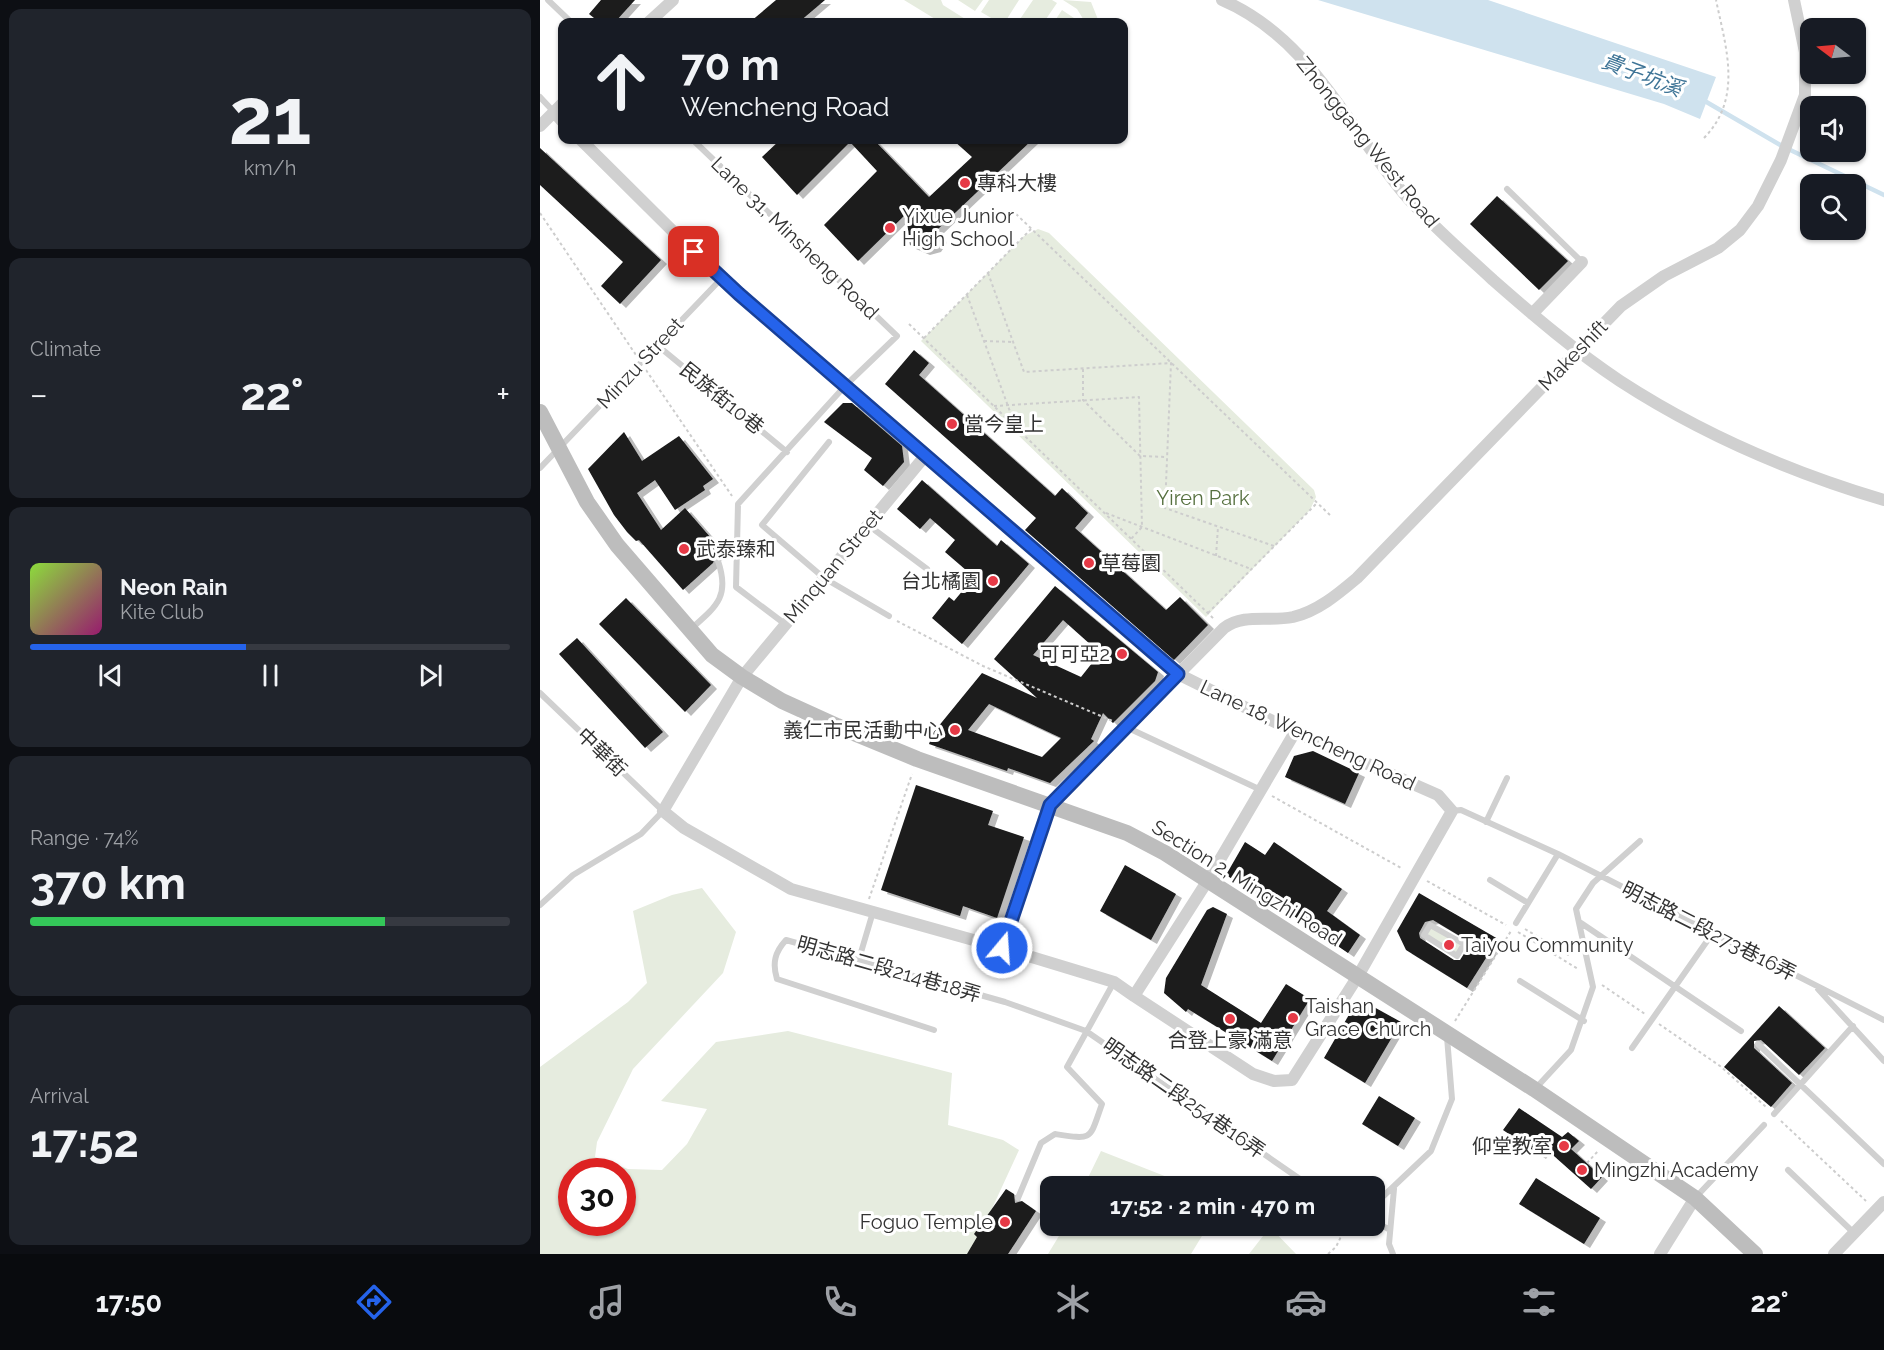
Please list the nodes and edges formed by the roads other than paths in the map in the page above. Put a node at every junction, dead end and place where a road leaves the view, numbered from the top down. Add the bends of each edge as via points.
1 (548, 0) edge
2 (673, 0) edge
3 (1222, 0) edge
4 (1794, 0) edge
5 (567, 18) edge
6 (653, 18) edge
7 (540, 97) edge
8 (558, 111) edge
9 (558, 114) edge
10 (540, 126) edge
11 (585, 144) edge
12 (697, 144) edge
13 (1508, 189) dead end
14 (1582, 262) joint
15 (721, 279) junction
16 (1532, 314) junction
17 (657, 345) junction
18 (1577, 351) junction
19 (845, 386) junction
20 (540, 412) edge
21 (829, 442) dead end
22 (560, 449) junction
23 (787, 452) junction
24 (926, 456) junction
25 (540, 468) edge
26 (1884, 500) edge
27 (868, 525) junction
28 (718, 561) dead end
29 (927, 569) dead end
30 (824, 578) junction
31 (889, 616) road end
32 (785, 624) junction
33 (690, 631) junction
34 (1178, 674) junction
35 (742, 678) junction
36 (540, 693) edge
37 (1126, 727) junction
38 (1294, 732) junction
39 (1507, 778) dead end
40 (1261, 790) junction
41 (1050, 805) junction
42 (663, 811) junction
43 (1452, 811) junction
44 (1486, 822) junction
45 (1640, 841) dead end
46 (1558, 854) junction
47 (1602, 877) junction
48 (1208, 880) junction
49 (1490, 880) dead end
50 (1528, 903) junction
51 (540, 905) edge
52 (869, 911) junction
53 (1581, 923) junction
54 (1514, 926) road end
55 (1427, 930) joint
56 (1712, 934) junction
57 (1002, 948) junction
58 (859, 959) junction
59 (1358, 976) junction
60 (1520, 981) dead end
61 (1114, 982) junction
62 (1675, 985) junction
63 (1816, 986) junction
64 (1134, 996) junction
65 (1884, 1020) edge
66 (1584, 1021) junction
67 (1853, 1026) junction
68 (934, 1030) dead end
69 (1741, 1030) dead end
70 (1086, 1031) junction
71 (1447, 1033) junction
72 (1758, 1044) dead end
73 (1632, 1048) dead end
74 (1884, 1061) edge
75 (1802, 1084) junction
76 (1534, 1089) junction
77 (1774, 1114) road end
78 (1764, 1125) dead end
79 (1884, 1164) edge
80 (1788, 1170) dead end
81 (1296, 1176) edge
82 (1394, 1188) junction
83 (1385, 1196) edge
84 (1018, 1198) dead end
85 (1695, 1198) junction
86 (1880, 1206) edge
87 (1385, 1227) edge
88 (1390, 1230) junction
89 (1854, 1233) junction
90 (1393, 1254) edge
91 (1660, 1254) edge
92 (1755, 1254) edge
93 (1834, 1254) edge

1 - 5 lane
2 - 6 street
3 - 16 street, Zhonggang West Road via 1267,25 1303,57 1405,195 1439,231
4 - 18 street, Makeshift via 1807,74 1800,112 1758,206 1740,230 1718,248 1636,295
7 - 8 lane
9 - 10 street
11 - 15 street
12 - 19 lane, Lane 31, Minsheng Road via 897,336
13 - 14 lane
14 - 16 street
15 - 17 lane, Minzu Street
15 - 19 street
16 - 18 street, Zhonggang West Road
17 - 22 lane, Minzu Street
17 - 23 lane, 民族街10巷
18 - 26 street, Zhonggang West Road via 1706,430
18 - 34 street, Makeshift via 1357,578 1334,597 1312,611 1292,617 1241,620 1224,628
19 - 23 lane
19 - 24 street
20 - 22 main road, Section 2, Mingzhi Road
21 - 30 lane via 762,525
22 - 25 lane
22 - 33 main road, Section 2, Mingzhi Road via 599,519
23 - 32 lane via 738,504 736,587
24 - 27 street, Minquan Street
24 - 34 street
27 - 29 lane
27 - 30 street, Minquan Street
28 - 33 lane via 723,589 717,605
30 - 31 lane
30 - 32 street, Minquan Street
32 - 35 street, Minquan Street
33 - 35 main road, Section 2, Mingzhi Road via 711,655
34 - 37 street
34 - 38 street, Lane 18, Wencheng Road
35 - 41 main road, Section 2, Mingzhi Road via 782,701 917,759
35 - 42 street, Minquan Street
36 - 42 lane, 中華街
37 - 40 lane
37 - 41 street
38 - 40 street
38 - 43 street, Lane 18, Wencheng Road via 1438,795
39 - 44 lane
40 - 48 street
41 - 48 main road, Section 2, Mingzhi Road via 1127,834
41 - 57 street
42 - 51 lane via 642,834 573,875
42 - 52 street via 684,828 791,889
43 - 44 lane, 明志路二段273巷16弄 via 1461,810
43 - 59 street
44 - 46 lane, 明志路二段273巷16弄
45 - 47 lane
46 - 47 lane, 明志路二段273巷16弄
46 - 50 lane
47 - 53 lane via 1593,883 1576,909
47 - 56 lane, 明志路二段273巷16弄
48 - 59 main road, Section 2, Mingzhi Road
48 - 64 street
49 - 50 lane
50 - 54 lane
52 - 57 street
52 - 58 lane
53 - 62 lane
53 - 66 lane via 1593,987
55 - 55 lane via 1430,925 1464,944 1457,956 1424,935
56 - 62 lane
56 - 63 lane, 明志路二段273巷16弄
57 - 61 street
58 - 68 lane, 明志路二段214巷18弄 via 786,940 777,950 773,967 777,979
58 - 70 lane, 明志路二段214巷18弄 via 1005,1002
59 - 64 street via 1292,1080 1274,1081 1253,1074
59 - 71 main road, Section 2, Mingzhi Road
60 - 66 lane
61 - 64 street
61 - 70 lane
62 - 69 lane
62 - 73 lane
63 - 65 lane, 明志路二段273巷16弄
63 - 67 lane
66 - 76 lane via 1571,1050
67 - 74 lane
67 - 75 lane
70 - 81 lane, 明志路二段254巷16弄
70 - 84 lane via 1067,1067 1102,1104 1091,1134 1083,1138 1055,1134 1041,1143
71 - 76 main road, Section 2, Mingzhi Road
71 - 82 lane via 1452,1099 1431,1151
72 - 75 lane
75 - 77 lane
75 - 79 lane
76 - 85 main road, Section 2, Mingzhi Road
78 - 85 lane
80 - 89 lane
82 - 83 lane
82 - 88 lane
85 - 91 street
85 - 92 main road, Section 2, Mingzhi Road
86 - 89 street
87 - 88 lane
88 - 90 lane
89 - 93 street

